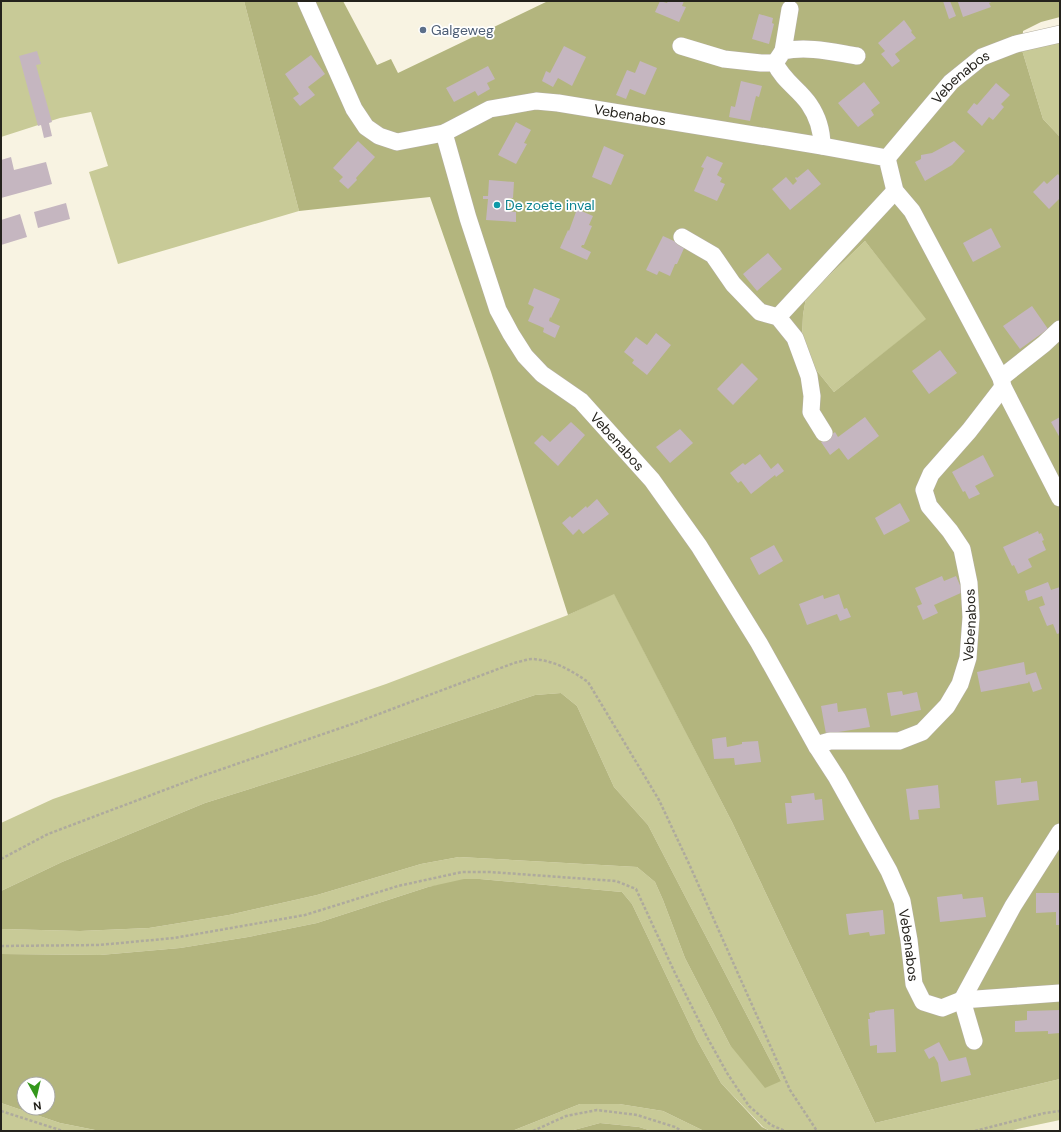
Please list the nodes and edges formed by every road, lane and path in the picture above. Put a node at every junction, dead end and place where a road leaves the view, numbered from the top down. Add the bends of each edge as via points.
1 (306, 1) edge
2 (790, 9) dead end
3 (1060, 34) edge
4 (681, 46) dead end
5 (857, 56) dead end
6 (779, 57) junction
7 (444, 133) junction
8 (822, 146) junction
9 (887, 158) junction
10 (895, 191) junction
11 (682, 237) dead end
12 (778, 317) junction
13 (1060, 328) edge
14 (1002, 382) junction
15 (824, 433) dead end
16 (1060, 498) edge
17 (817, 747) junction
18 (1060, 832) edge
19 (1054, 854) edge
20 (1, 859) edge
21 (1, 946) edge
22 (1060, 993) edge
23 (962, 1000) junction
24 (974, 1041) dead end
25 (1, 1111) edge
26 (1060, 1111) edge
27 (63, 1131) edge
28 (533, 1131) edge
29 (682, 1131) edge
30 (785, 1131) edge
31 (817, 1131) edge
32 (975, 1131) edge

1 - 7 street, Vebenabos via 354,109 366,127 380,136 397,142
2 - 6 street
3 - 9 street, Vebenabos via 1016,44 982,57 951,82
4 - 6 street via 724,59 761,63
5 - 6 street via 817,49 795,49
6 - 8 street via 778,70 809,104 820,126
7 - 8 street, Vebenabos via 490,109 536,101
7 - 17 street, Vebenabos via 498,310 510,334 525,356 542,374 581,401 652,480 699,546 759,643
8 - 9 street, Vebenabos
9 - 10 street
10 - 12 street
10 - 14 street via 912,212
11 - 12 street via 713,255 733,284 760,312
12 - 15 street via 795,338 809,376 811,412
13 - 14 street, Vebenabos
14 - 16 street
14 - 17 street, Vebenabos via 969,431 931,474 924,490 928,506 962,549 970,583 968,658 960,684 947,706 922,732 899,742 830,741
17 - 23 street, Vebenabos via 889,871 902,901 914,984 923,1002 942,1008
18 - 19 street
19 - 23 street via 1013,906
20 - 31 path via 48,834 514,663 532,659 556,664 588,682 659,800 790,1090
21 - 30 path via 99,945 174,938 305,915 398,886 462,872 616,880 636,889 707,1037 749,1106 772,1125
22 - 23 street, Vebenabos
23 - 24 street
25 - 27 path
26 - 32 path
28 - 29 path via 566,1116 597,1110 637,1115

